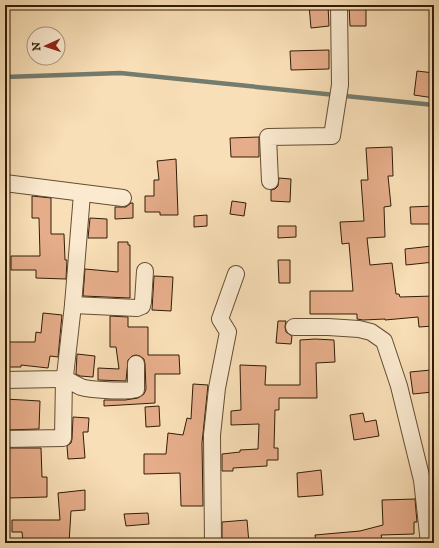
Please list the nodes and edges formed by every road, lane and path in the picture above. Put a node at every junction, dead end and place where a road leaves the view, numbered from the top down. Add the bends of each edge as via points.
1 (339, 5) edge
2 (270, 181) dead end
3 (5, 183) edge
4 (82, 194) junction
5 (123, 198) dead end
6 (145, 271) dead end
7 (236, 274) dead end
8 (73, 305) junction
9 (294, 327) dead end
10 (136, 364) dead end
11 (64, 378) junction
12 (5, 380) edge
13 (5, 439) edge
14 (212, 543) edge
15 (429, 543) edge

1 - 2 street via 340,85 332,136 268,137
3 - 4 street
4 - 5 street
4 - 8 street
6 - 8 street via 142,306 137,308
7 - 14 street via 220,319 228,332 217,388 212,435
8 - 11 street
9 - 15 street via 360,329 371,332 384,341 399,386 422,480
10 - 11 street via 136,389 133,390 114,391 82,387
11 - 12 street
11 - 13 street via 63,438

